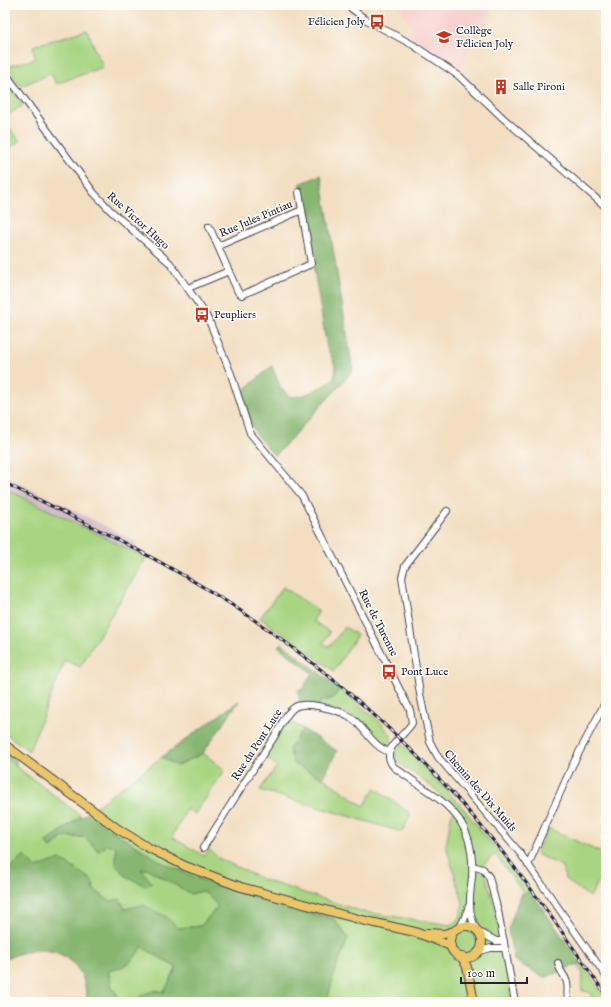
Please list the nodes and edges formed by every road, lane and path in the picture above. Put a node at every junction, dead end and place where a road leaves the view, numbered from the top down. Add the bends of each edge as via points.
1 (347, 5) edge
2 (5, 73) edge
3 (299, 192) dead end
4 (606, 207) edge
5 (302, 210) junction
6 (209, 226) dead end
7 (218, 246) junction
8 (229, 271) junction
9 (188, 288) junction
10 (238, 395) joint
11 (447, 511) dead end
12 (606, 701) edge
13 (425, 720) junction
14 (412, 721) junction
15 (5, 745) edge
16 (389, 752) junction
17 (203, 848) dead end
18 (528, 865) junction
19 (472, 866) junction
20 (470, 900) junction
21 (457, 929) junction
22 (478, 931) junction
23 (415, 932) junction
24 (504, 941) junction
25 (451, 946) junction
26 (505, 948) junction
27 (477, 953) junction
28 (462, 957) junction
29 (558, 963) dead end
30 (606, 976) edge
31 (472, 988) junction
32 (474, 1002) edge
33 (515, 1002) edge
34 (570, 1002) edge

1 - 4 street via 365,19 413,45 459,76 503,118
2 - 9 street, Rue Victor Hugo via 97,197 167,260
3 - 5 street
5 - 7 street, Rue Jules Pintiau
5 - 8 street via 310,265 242,294 238,292
6 - 7 street
7 - 8 street
8 - 9 street
9 - 10 street, Rue Victor Hugo via 210,323
10 - 14 street, Rue de Turenne via 253,439 295,486 304,500 408,704
11 - 13 street, Chemin des Dix Muids via 406,566 402,577
12 - 18 street via 571,769
13 - 14 street
13 - 18 street, Chemin des Dix Muids via 436,755
14 - 16 street
15 - 23 main road via 112,825 147,847 185,866 253,890
16 - 17 street, Rue du Pont Luce via 378,746 357,722 347,715 318,707 296,707 275,734
16 - 19 street via 389,760 394,767 439,800 460,820 470,840
18 - 30 street, Chemin des Dix Muids
19 - 20 street
19 - 24 street via 483,869 489,877
20 - 21 street via 464,919
20 - 22 street via 471,917
21 - 22 main road via 469,926
21 - 23 main road via 444,934
21 - 25 main road via 451,937
22 - 24 street via 496,941
22 - 27 main road via 483,942
23 - 25 main road
24 - 26 street
25 - 28 main road via 456,954
26 - 27 street via 491,948
26 - 33 street
27 - 28 main road via 469,958
27 - 31 main road
28 - 31 main road
29 - 34 street via 567,982 567,996
31 - 32 main road

